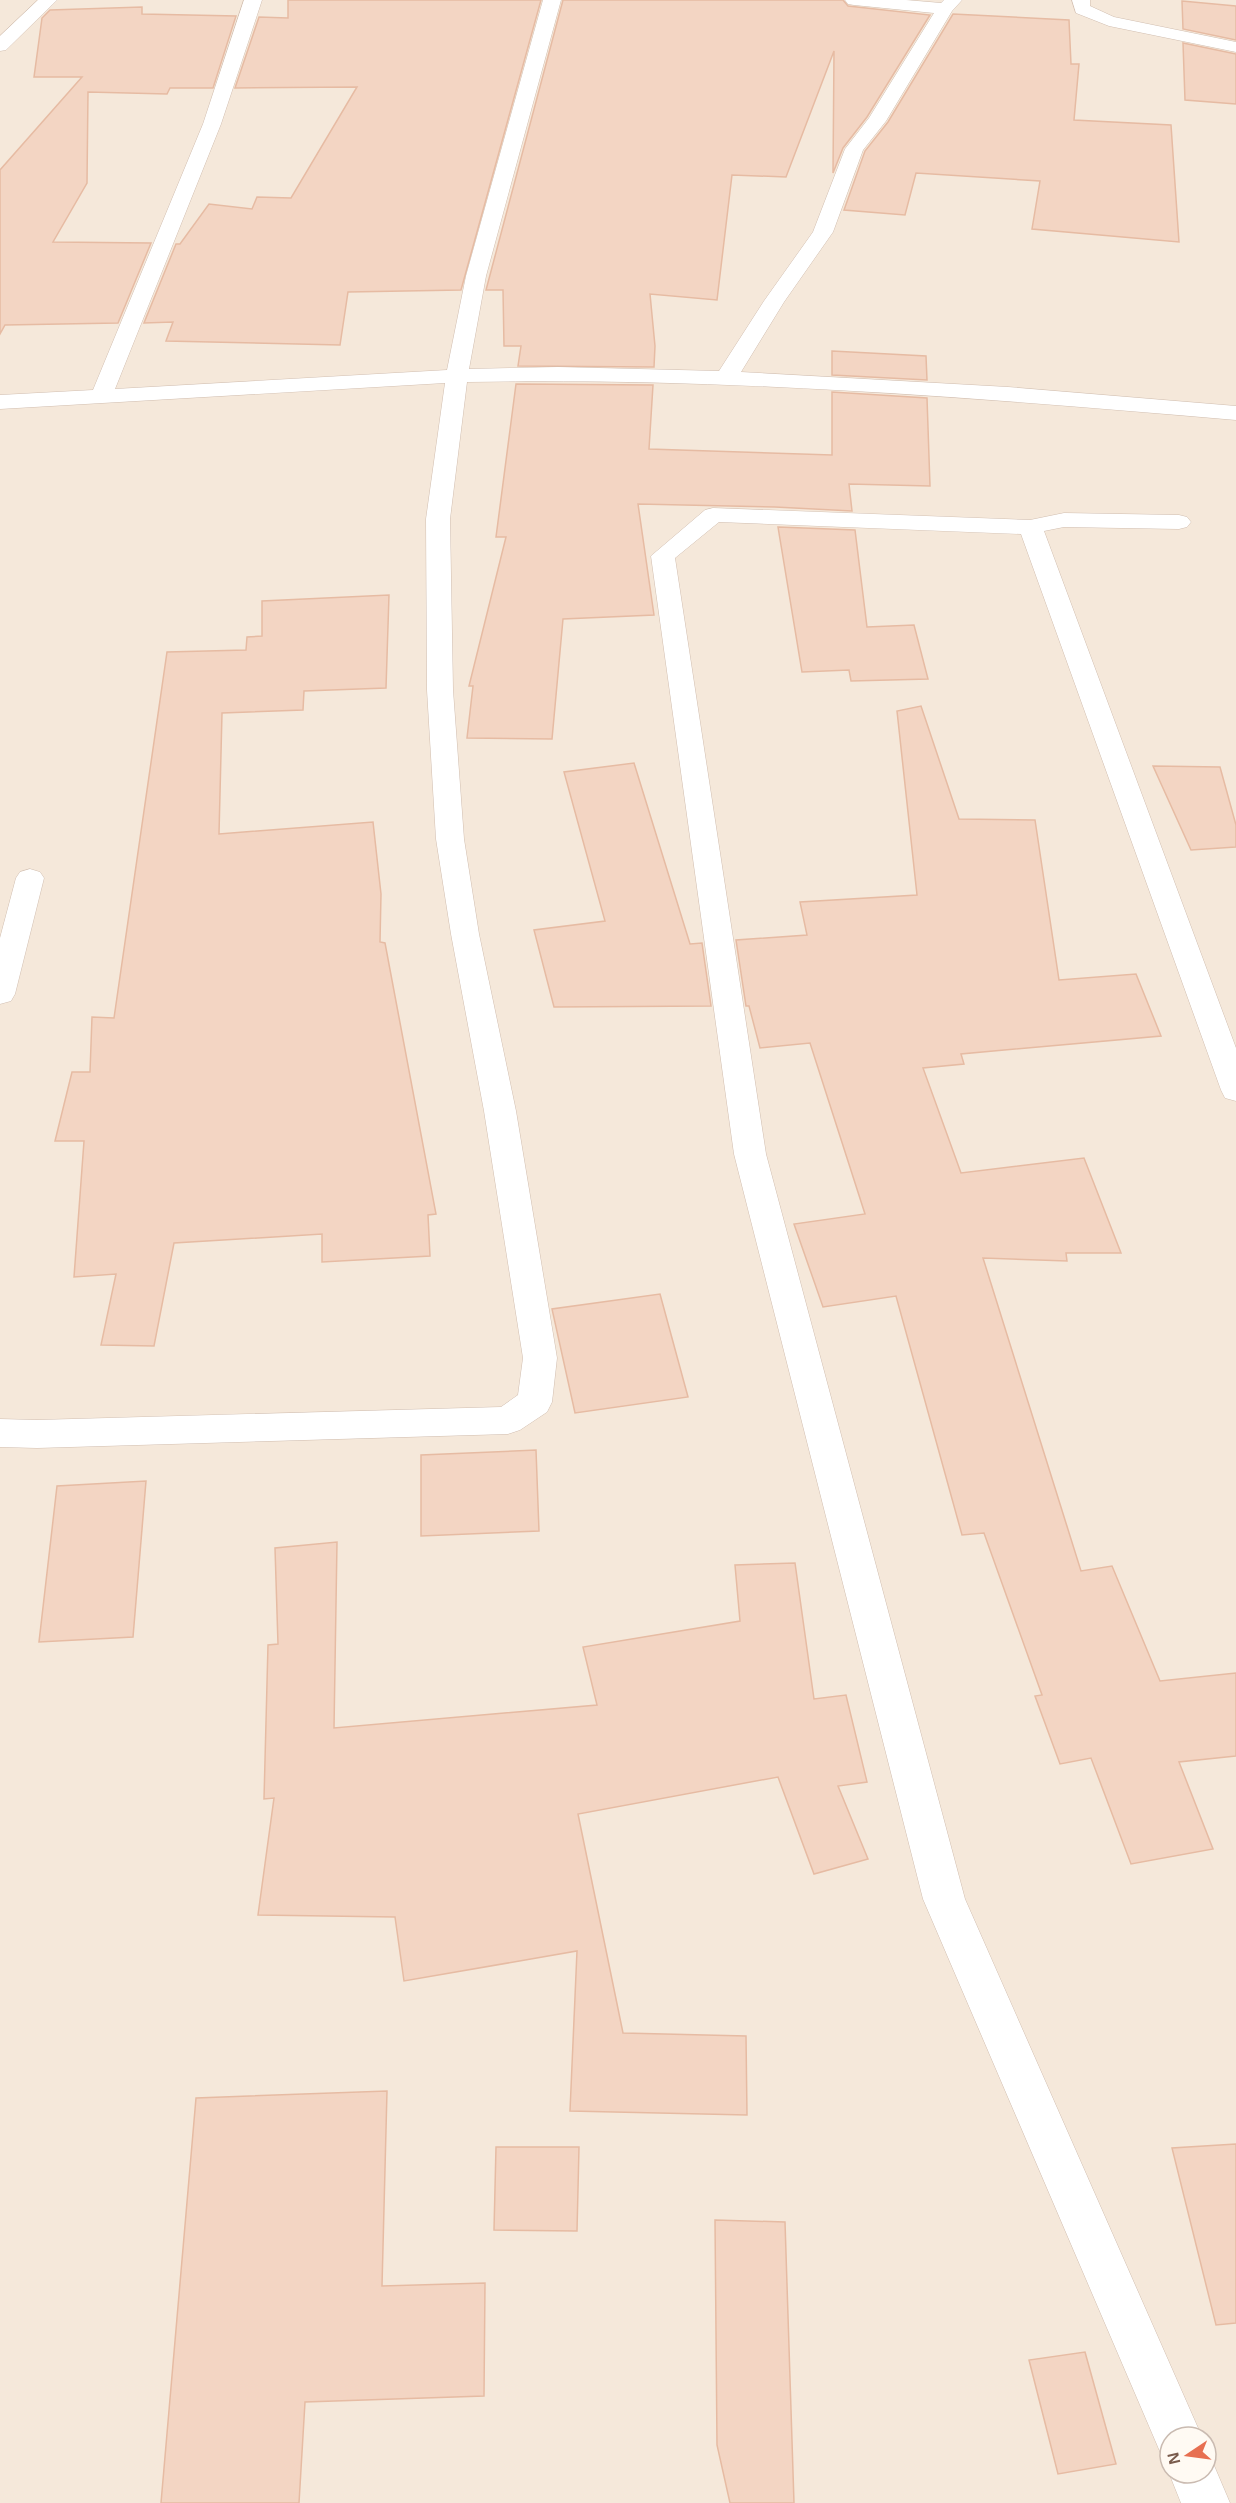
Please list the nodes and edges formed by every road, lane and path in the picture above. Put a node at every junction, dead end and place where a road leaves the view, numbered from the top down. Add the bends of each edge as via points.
1 (48, 0) edge
2 (253, 0) edge
3 (552, 0) edge
4 (854, 0) edge
5 (1081, 0) edge
6 (949, 5) edge
7 (0, 46) edge
8 (1236, 47) edge
9 (457, 376) junction
10 (726, 378) junction
11 (100, 397) junction
12 (0, 402) edge
13 (1236, 413) edge
14 (1179, 522) dead end
15 (1030, 527) junction
16 (30, 878) dead end
17 (0, 994) edge
18 (1236, 1090) edge
19 (0, 1433) edge
20 (1173, 2425) edge
21 (1198, 2485) edge
22 (1206, 2503) edge

1 - 7 street
2 - 11 street via 212,124
3 - 9 street via 476,276
4 - 6 street
5 - 8 street via 1082,9 1109,21
6 - 10 street via 877,121 854,149 823,232
9 - 10 street
9 - 11 street
9 - 19 street via 438,519 440,690 450,827 465,934 500,1111 540,1359 535,1402 508,1420
10 - 13 street via 1008,394
11 - 12 street
14 - 15 street via 1064,520
15 - 18 street
15 - 20 street via 713,515 663,556 750,1154 944,1899
16 - 17 street
21 - 22 street

